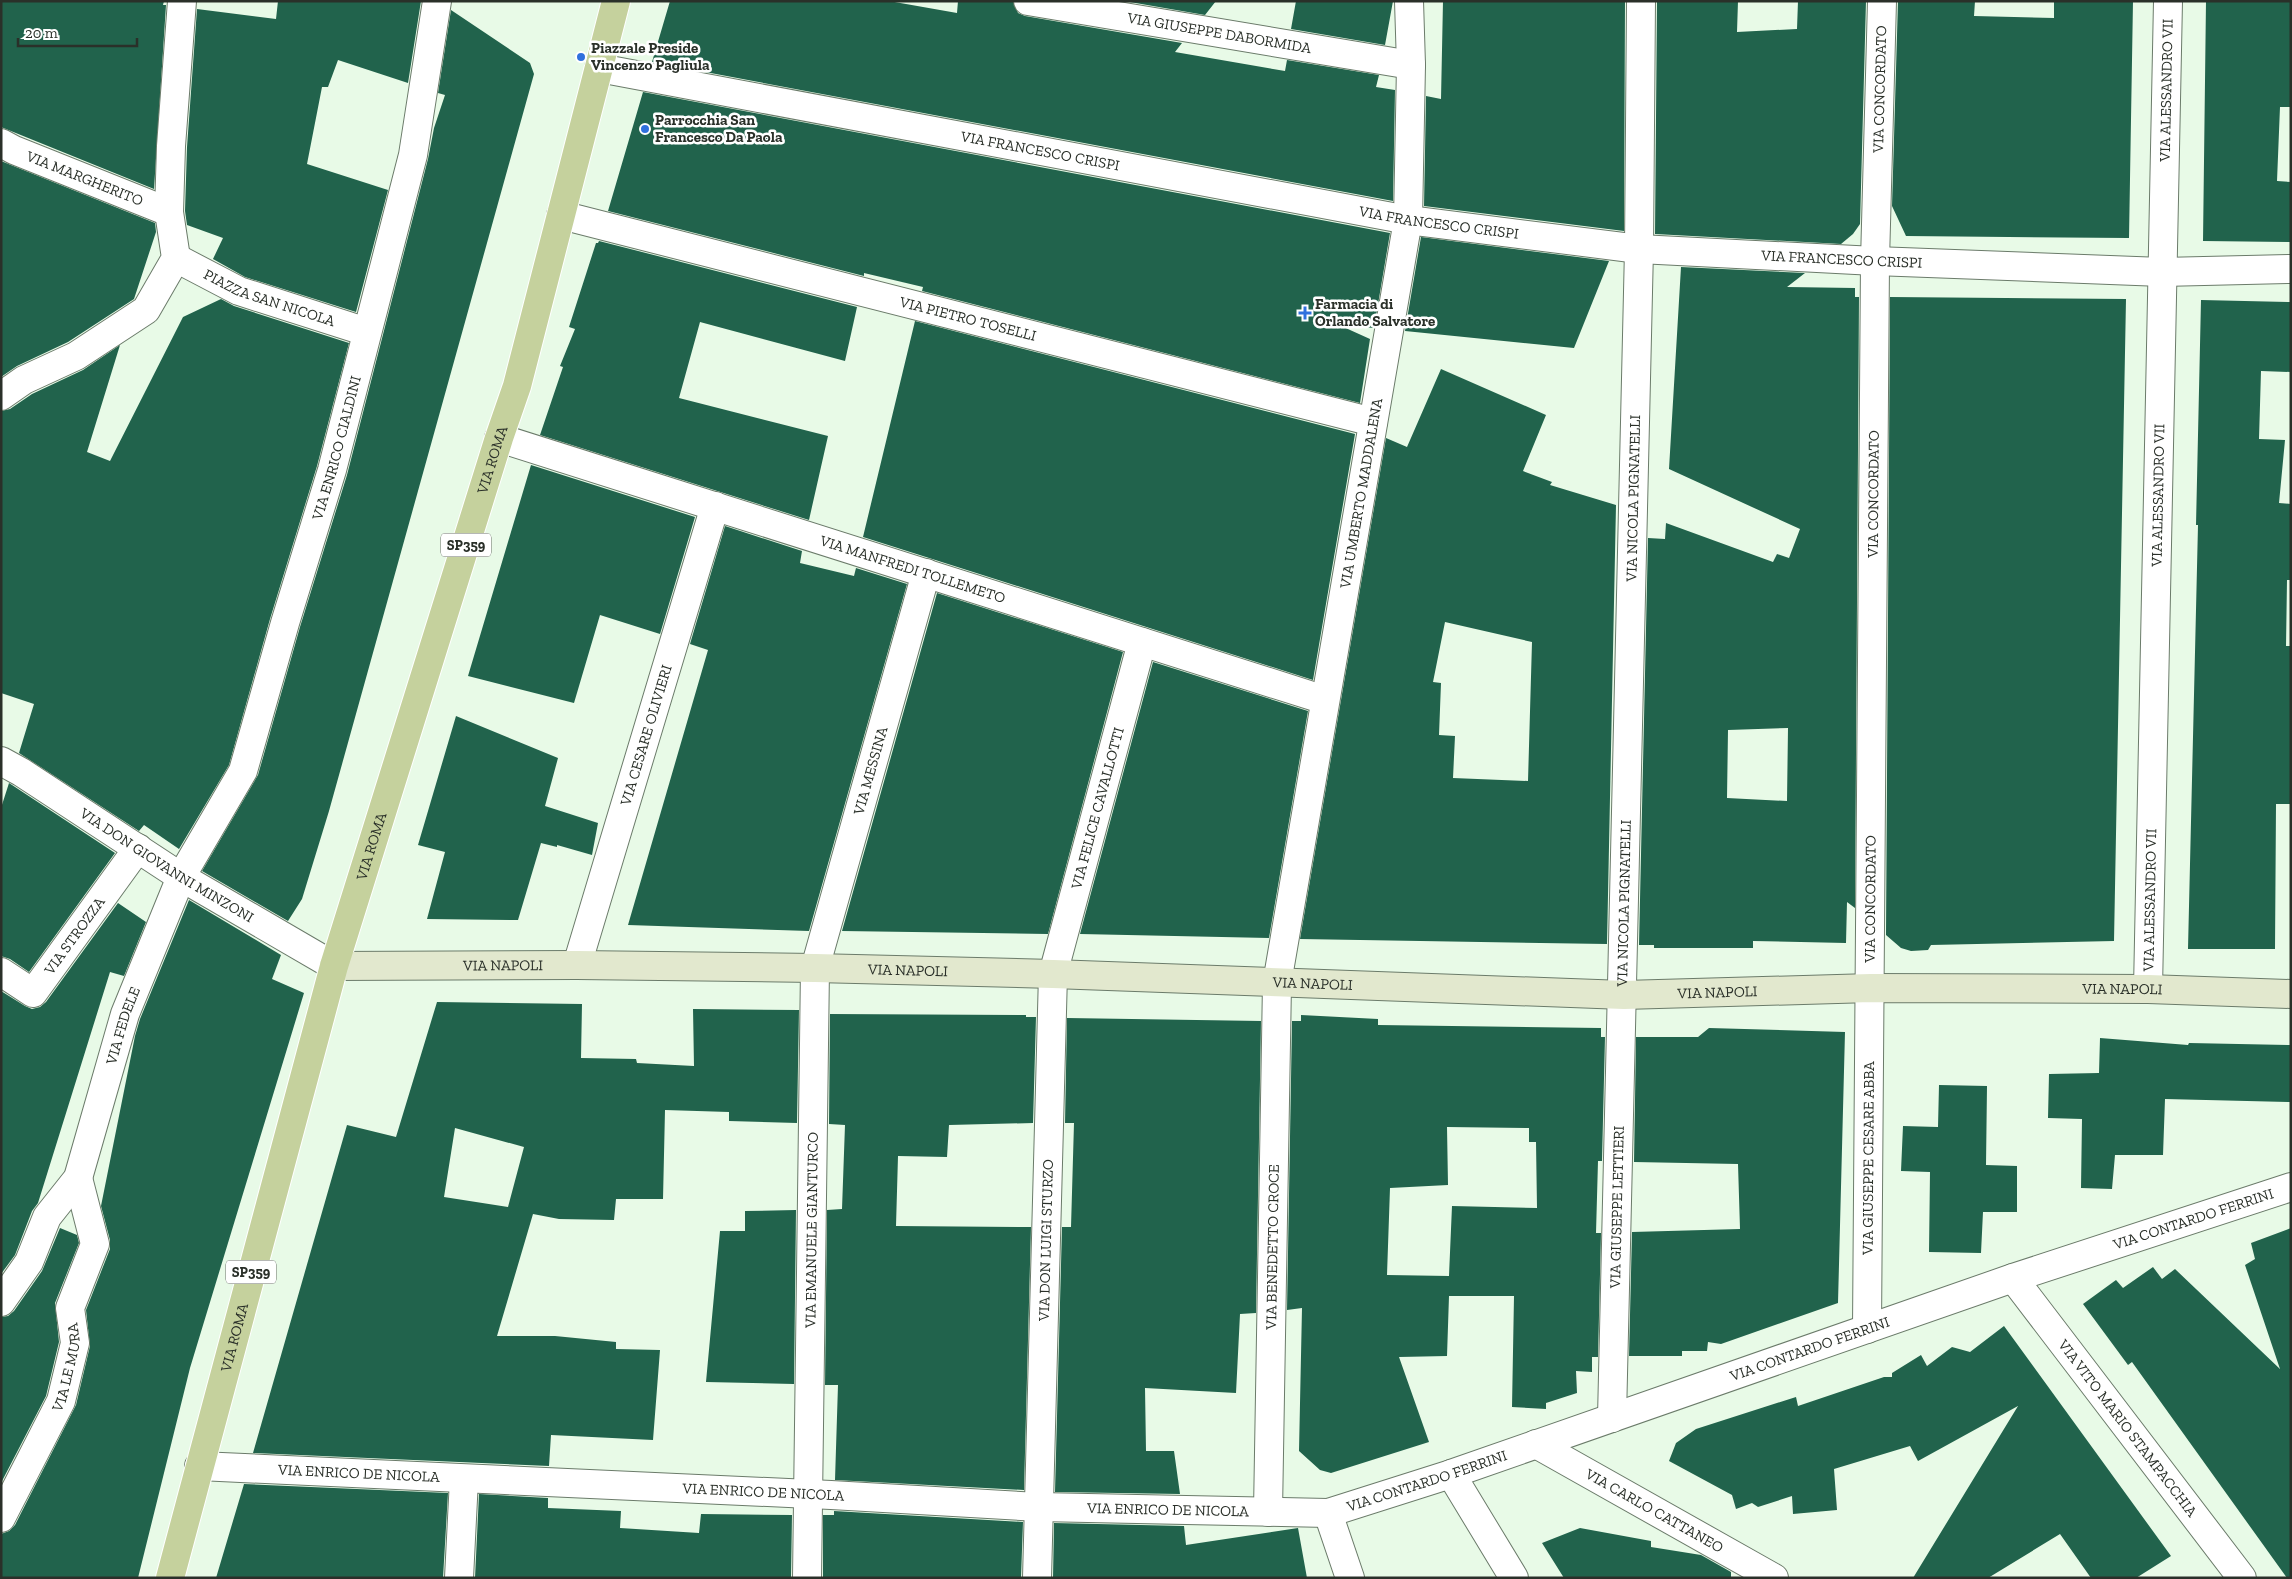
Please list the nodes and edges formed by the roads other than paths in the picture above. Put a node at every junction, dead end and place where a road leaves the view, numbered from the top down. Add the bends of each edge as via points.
1 (182, 1) edge
2 (437, 1) edge
3 (616, 1) edge
4 (1028, 1) edge
5 (1409, 1) edge
6 (1641, 1) edge
7 (1882, 1) edge
8 (2168, 1) edge
9 (1411, 65) junction
10 (599, 68) junction
11 (1, 143) edge
12 (169, 212) junction
13 (561, 215) junction
14 (1408, 220) junction
15 (1639, 249) junction
16 (176, 258) junction
17 (1874, 261) junction
18 (2291, 269) edge
19 (2162, 272) junction
20 (367, 332) junction
21 (1, 396) edge
22 (1373, 422) junction
23 (499, 438) junction
24 (715, 506) junction
25 (926, 573) junction
26 (1142, 642) junction
27 (1325, 700) junction
28 (1, 761) edge
29 (138, 848) junction
30 (181, 877) junction
31 (577, 965) junction
32 (334, 966) junction
33 (815, 968) junction
34 (1, 972) edge
35 (1053, 974) junction
36 (1277, 982) junction
37 (1871, 988) junction
38 (2148, 989) junction
39 (2291, 994) edge
40 (1624, 995) junction
41 (78, 1178) junction
42 (2291, 1187) edge
43 (2013, 1278) junction
44 (1, 1302) edge
45 (1867, 1329) junction
46 (1612, 1418) junction
47 (1536, 1444) junction
48 (199, 1466) junction
49 (1451, 1474) junction
50 (464, 1479) junction
51 (808, 1494) junction
52 (1039, 1507) junction
53 (1268, 1512) junction
54 (1328, 1513) junction
55 (1, 1518) edge
56 (170, 1578) edge
57 (459, 1578) edge
58 (807, 1578) edge
59 (1038, 1578) edge
60 (1350, 1578) edge
61 (1514, 1578) edge
62 (1774, 1578) edge
63 (2242, 1578) edge

1 - 12 street
2 - 20 street, VIA ENRICO CIALDINI via 413,155
3 - 10 main road, SP359
4 - 9 street, VIA GIUSEPPE DABORMIDA
5 - 9 street, VIA UMBERTO MADDALENA
6 - 15 street, VIA NICOLA PIGNATELLI
7 - 17 street, VIA CONCORDATO
8 - 19 street, VIA ALESSANDRO VII
9 - 14 street, VIA UMBERTO MADDALENA
10 - 13 main road, VIA ROMA / SP359
10 - 14 street, VIA FRANCESCO CRISPI
11 - 12 street, VIA MARGHERITO
12 - 16 street
13 - 22 street, VIA PIETRO TOSELLI
13 - 23 main road, VIA ROMA / SP359 via 517,386
14 - 15 street, VIA FRANCESCO CRISPI
14 - 22 street, VIA UMBERTO MADDALENA
15 - 17 street, VIA FRANCESCO CRISPI
15 - 40 street, VIA NICOLA PIGNATELLI
16 - 20 street, PIAZZA SAN NICOLA via 239,291
16 - 21 street via 146,310 76,356 24,380
17 - 19 street, VIA FRANCESCO CRISPI
17 - 37 street, VIA CONCORDATO
18 - 19 street, VIA FRANCESCO CRISPI
19 - 38 street, VIA ALESSANDRO VII
20 - 30 street, VIA ENRICO CIALDINI via 332,470 243,771
22 - 27 street, VIA UMBERTO MADDALENA
23 - 24 street, VIA MANFREDI TOLLEMETO
23 - 32 main road, VIA ROMA / SP359
24 - 25 street, VIA MANFREDI TOLLEMETO
24 - 31 street, VIA CESARE OLIVIERI
25 - 26 street, VIA MANFREDI TOLLEMETO
25 - 33 street, VIA MESSINA
26 - 27 street, VIA MANFREDI TOLLEMETO
26 - 35 street, VIA FELICE CAVALLOTTI
27 - 36 street, VIA UMBERTO MADDALENA
28 - 29 street, VIA DON GIOVANNI MINZONI
29 - 30 street, VIA DON GIOVANNI MINZONI
29 - 34 street, VIA STROZZA via 33,992
30 - 32 street, VIA DON GIOVANNI MINZONI
30 - 41 street, VIA FEDELE via 125,1014
31 - 32 main road, VIA NAPOLI
31 - 33 main road, VIA NAPOLI
32 - 48 main road, VIA ROMA / SP359
33 - 35 main road, VIA NAPOLI
33 - 51 street, VIA EMANUELE GIANTURCO
35 - 36 main road, VIA NAPOLI
35 - 52 street, VIA DON LUIGI STURZO
36 - 40 main road, VIA NAPOLI
36 - 53 street, VIA BENEDETTO CROCE
37 - 38 main road, VIA NAPOLI
37 - 40 main road, VIA NAPOLI
37 - 45 street, VIA GIUSEPPE CESARE ABBA
38 - 39 main road, VIA NAPOLI
40 - 46 street, VIA GIUSEPPE LETTIERI
41 - 44 street via 47,1217 28,1262
41 - 55 street, VIA LE MURA via 95,1244 70,1308 75,1343 61,1400
42 - 43 street, VIA CONTARDO FERRINI
43 - 45 street, VIA CONTARDO FERRINI
43 - 63 street, VIA VITO MARIO STAMPACCHIA
45 - 46 street, VIA CONTARDO FERRINI
46 - 47 street, VIA CONTARDO FERRINI
47 - 49 street, VIA CONTARDO FERRINI
47 - 62 street, VIA CARLO CATTANEO
48 - 50 street, VIA ENRICO DE NICOLA
48 - 56 main road, VIA ROMA / SP359
49 - 54 street, VIA CONTARDO FERRINI
49 - 61 street
50 - 51 street, VIA ENRICO DE NICOLA
50 - 57 street
51 - 52 street, VIA ENRICO DE NICOLA
51 - 58 street, VIA EMANUELE GIANTURCO
52 - 53 street, VIA ENRICO DE NICOLA
52 - 59 street, VIA DON LUIGI STURZO
53 - 54 street, VIA ENRICO DE NICOLA
54 - 60 street

